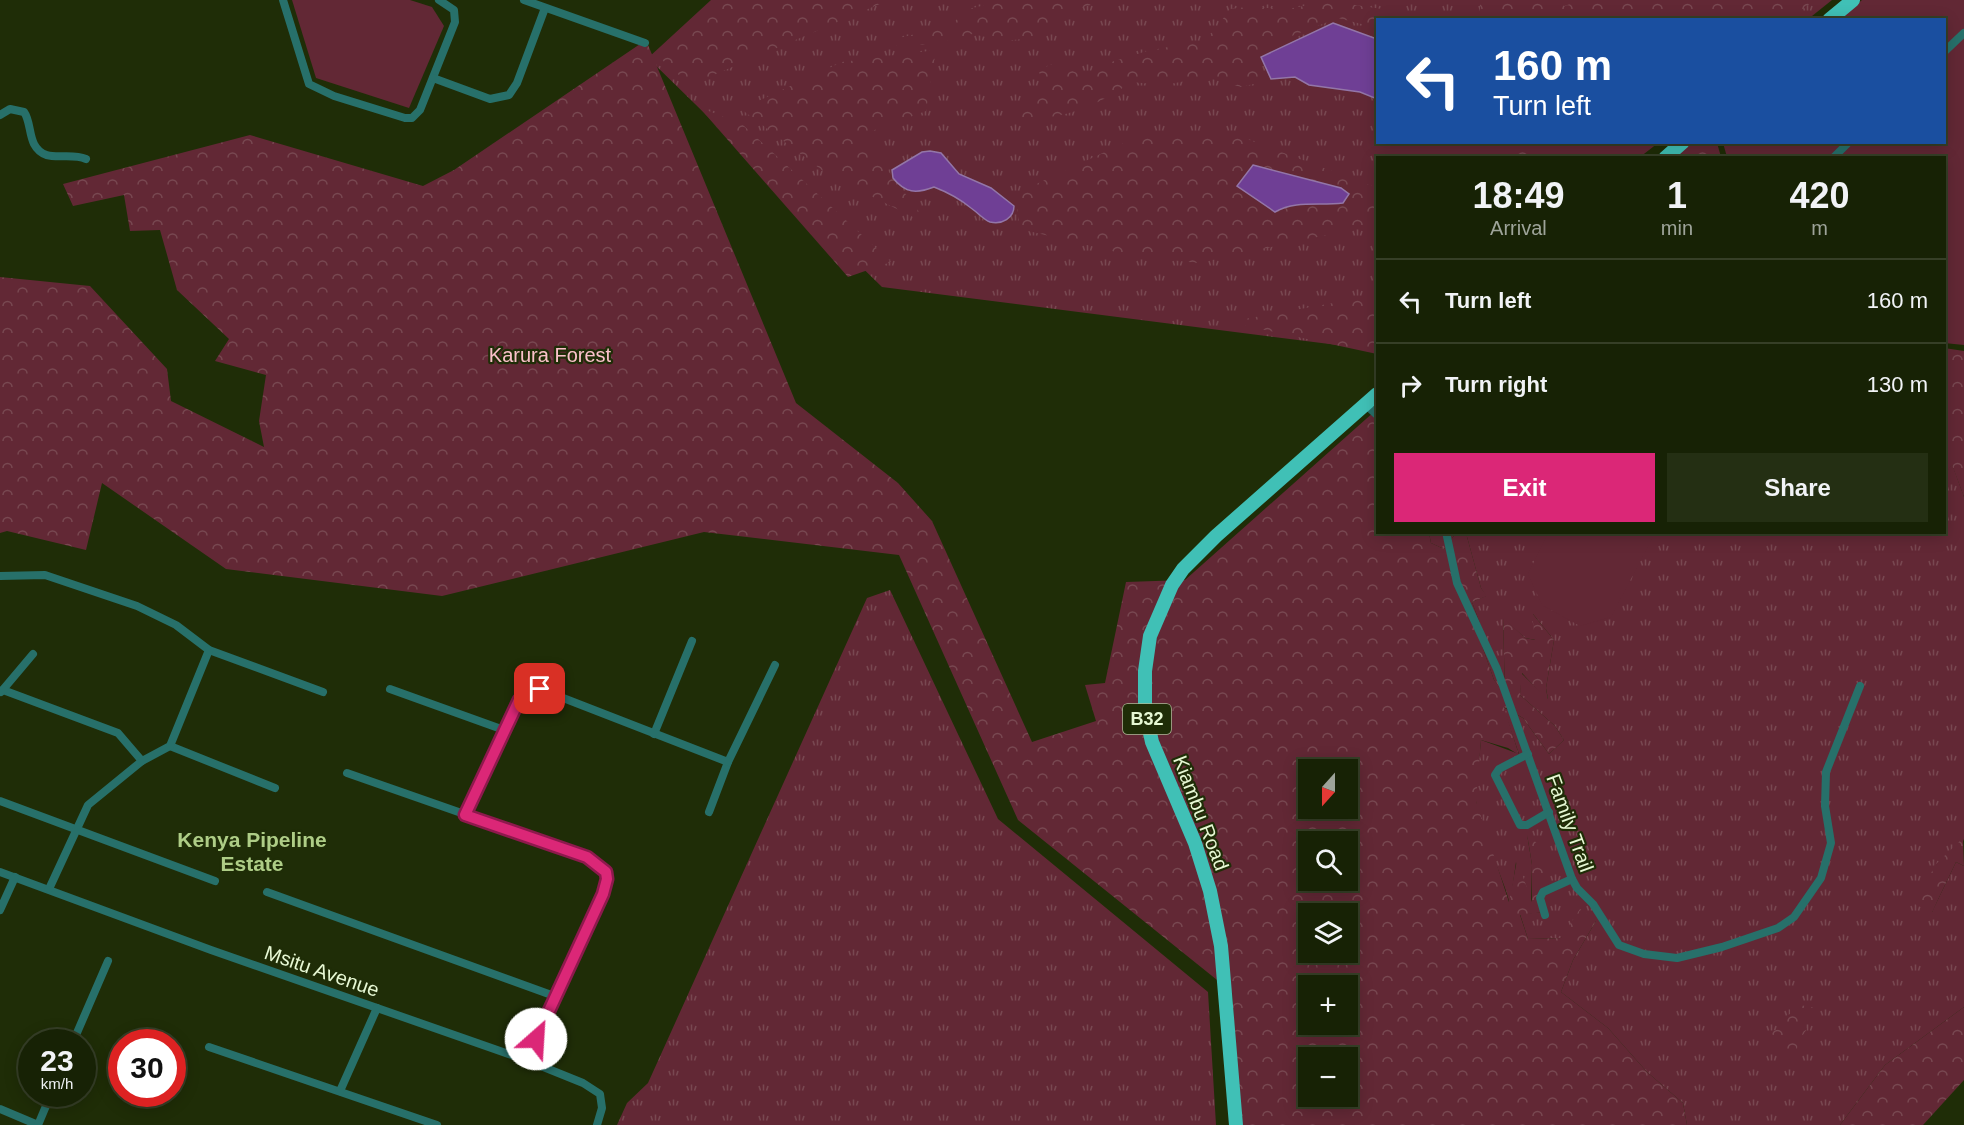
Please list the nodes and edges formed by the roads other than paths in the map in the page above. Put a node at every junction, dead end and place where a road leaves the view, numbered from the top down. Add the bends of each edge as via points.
1 (283, 0) edge
2 (439, 0) edge
3 (524, 0) edge
4 (1852, 0) edge
5 (545, 8) junction
6 (1831, 18) edge
7 (1964, 33) edge
8 (645, 43) dead end
9 (1946, 50) edge
10 (433, 78) junction
11 (0, 115) edge
12 (1681, 144) edge
13 (1847, 144) edge
14 (1667, 156) edge
15 (1835, 156) edge
16 (86, 159) dead end
17 (1376, 395) edge
18 (1365, 404) junction
19 (1376, 414) edge
20 (1446, 534) edge
21 (0, 576) edge
22 (692, 641) dead end
23 (209, 650) junction
24 (33, 654) dead end
25 (775, 665) dead end
26 (1860, 686) dead end
27 (390, 689) dead end
28 (2, 691) edge
29 (323, 692) dead end
30 (504, 730) junction
31 (654, 734) junction
32 (170, 746) junction
33 (1528, 754) junction
34 (142, 761) junction
35 (728, 762) junction
36 (347, 773) dead end
37 (275, 788) dead end
38 (0, 801) edge
39 (709, 812) dead end
40 (1549, 812) junction
41 (465, 815) junction
42 (77, 828) junction
43 (0, 872) edge
44 (15, 877) junction
45 (1572, 879) junction
46 (215, 881) dead end
47 (49, 889) junction
48 (267, 892) dead end
49 (0, 909) edge
50 (1545, 915) dead end
51 (108, 961) dead end
52 (557, 997) junction
53 (377, 1008) junction
54 (79, 1029) edge
55 (209, 1047) dead end
56 (526, 1060) junction
57 (340, 1091) junction
58 (46, 1107) edge
59 (0, 1109) edge
60 (38, 1125) edge
61 (437, 1125) edge
62 (597, 1125) edge
63 (1236, 1125) edge

1 - 10 street via 306,77 313,87 412,118 420,110
2 - 10 street via 456,16
3 - 5 street
4 - 6 highway
5 - 8 street
5 - 10 street via 509,95 490,99
7 - 9 street
11 - 16 street via 10,109 24,112 31,137 42,154 50,158 75,155
12 - 14 highway
13 - 15 street
17 - 18 highway, Kiambu Road / B32
18 - 19 street
18 - 63 highway, Kiambu Road / B32 via 1183,569 1150,636 1145,710 1152,742 1195,843 1210,891 1221,946
20 - 33 street, Family Trail via 1457,583 1497,669
21 - 23 street via 45,575 137,606 176,625
22 - 31 street
23 - 29 street
23 - 32 street
24 - 28 street
25 - 35 street
26 - 45 street, Family Trail via 1826,772 1825,806 1831,843 1822,873 1786,923 1722,947 1677,958 1644,954 1619,945
27 - 30 street
28 - 34 street via 118,733
30 - 31 street via 519,700 530,689 540,689
30 - 41 street
31 - 35 street
32 - 34 street
32 - 37 street
33 - 40 street, Family Trail
33 - 40 street via 1495,775 1520,825
34 - 42 street via 88,805
35 - 39 street
36 - 41 street
38 - 42 street
40 - 45 street, Family Trail
41 - 52 street via 587,857 605,869 603,894
42 - 46 street
42 - 47 street
43 - 44 street, Msitu Avenue
44 - 47 street, Msitu Avenue
44 - 49 street
45 - 50 street via 1541,895
47 - 53 street, Msitu Avenue
48 - 52 street
51 - 54 street
52 - 56 street
53 - 56 street, Msitu Avenue
53 - 57 street
55 - 57 street
56 - 62 street, Msitu Avenue via 597,1090 602,1100
57 - 61 street
58 - 60 street
59 - 60 street

